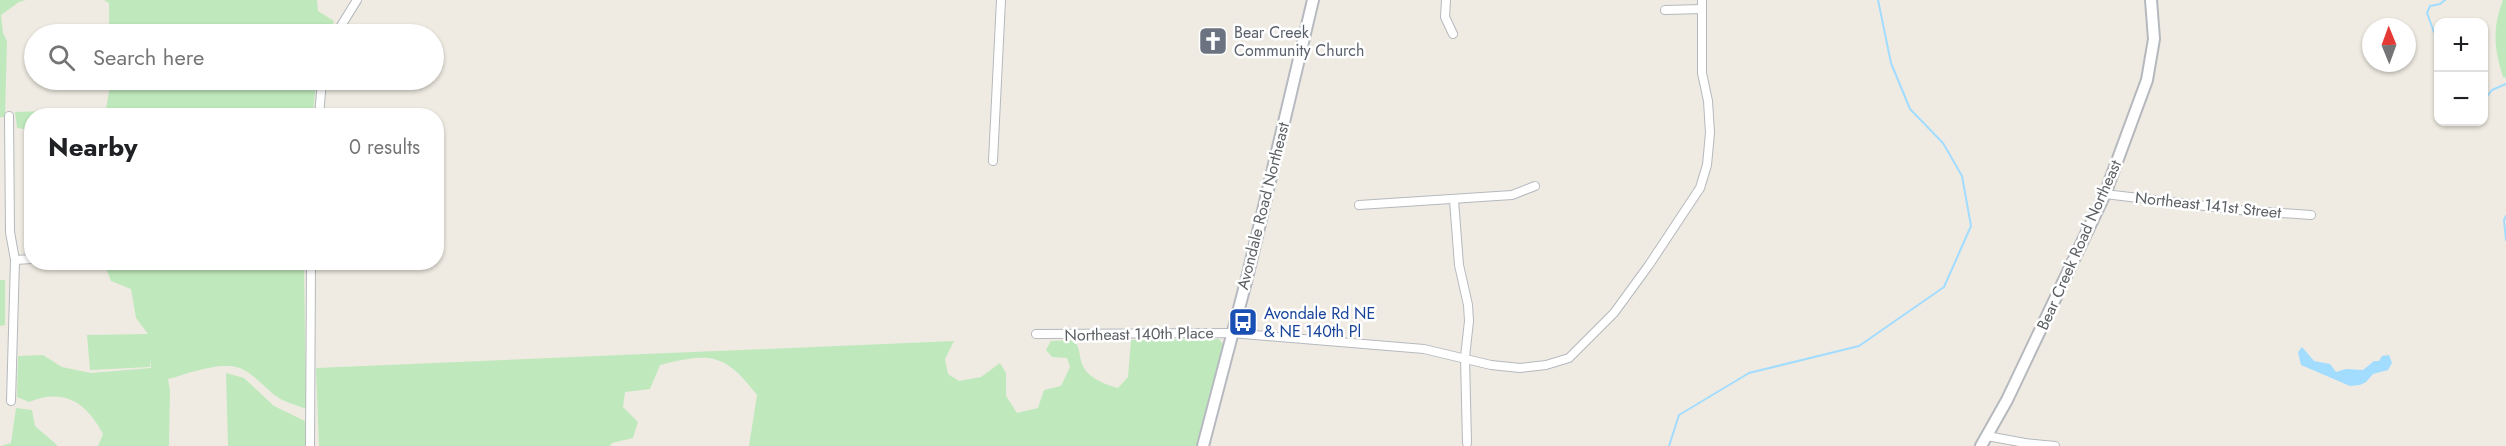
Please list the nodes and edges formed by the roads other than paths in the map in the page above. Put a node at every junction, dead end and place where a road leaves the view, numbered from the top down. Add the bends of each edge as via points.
1 (357, 0) edge
2 (1001, 0) edge
3 (1313, 0) edge
4 (1446, 0) edge
5 (2151, 0) edge
6 (1702, 4) edge
7 (1665, 10) dead end
8 (342, 24) edge
9 (1453, 34) dead end
10 (321, 90) edge
11 (320, 108) edge
12 (9, 116) dead end
13 (993, 161) dead end
14 (1535, 186) dead end
15 (2105, 194) junction
16 (1454, 200) junction
17 (1359, 205) dead end
18 (2311, 215) dead end
19 (24, 259) edge
20 (15, 260) junction
21 (310, 270) edge
22 (1231, 333) junction
23 (1036, 334) dead end
24 (1465, 357) junction
25 (10, 401) dead end
26 (1987, 436) junction
27 (1467, 444) dead end
28 (2024, 445) edge
29 (310, 446) edge
30 (1203, 446) edge
31 (1981, 446) edge
32 (2055, 446) edge

1 - 8 street
2 - 13 street
3 - 22 street, Avondale Road Northeast
4 - 9 street via 1445,17
5 - 15 street, Bear Creek Road Northeast via 2154,39 2147,80
6 - 7 street
6 - 24 street, Northeast 140th Place via 1702,74 1710,133 1707,165 1700,188 1677,224 1614,313 1569,357 1520,368
10 - 11 street
12 - 20 street via 10,232
14 - 16 street via 1512,195
15 - 18 street, Northeast 141st Street
15 - 26 street, Bear Creek Road Northeast
16 - 17 street
16 - 24 street via 1459,265 1468,305
19 - 20 street
20 - 25 street
21 - 29 street
22 - 23 street, Northeast 140th Place
22 - 24 street, Northeast 140th Place via 1424,349
22 - 30 street, Avondale Road Northeast
24 - 27 street
26 - 28 street
26 - 31 street, Bear Creek Road Northeast
28 - 32 street

